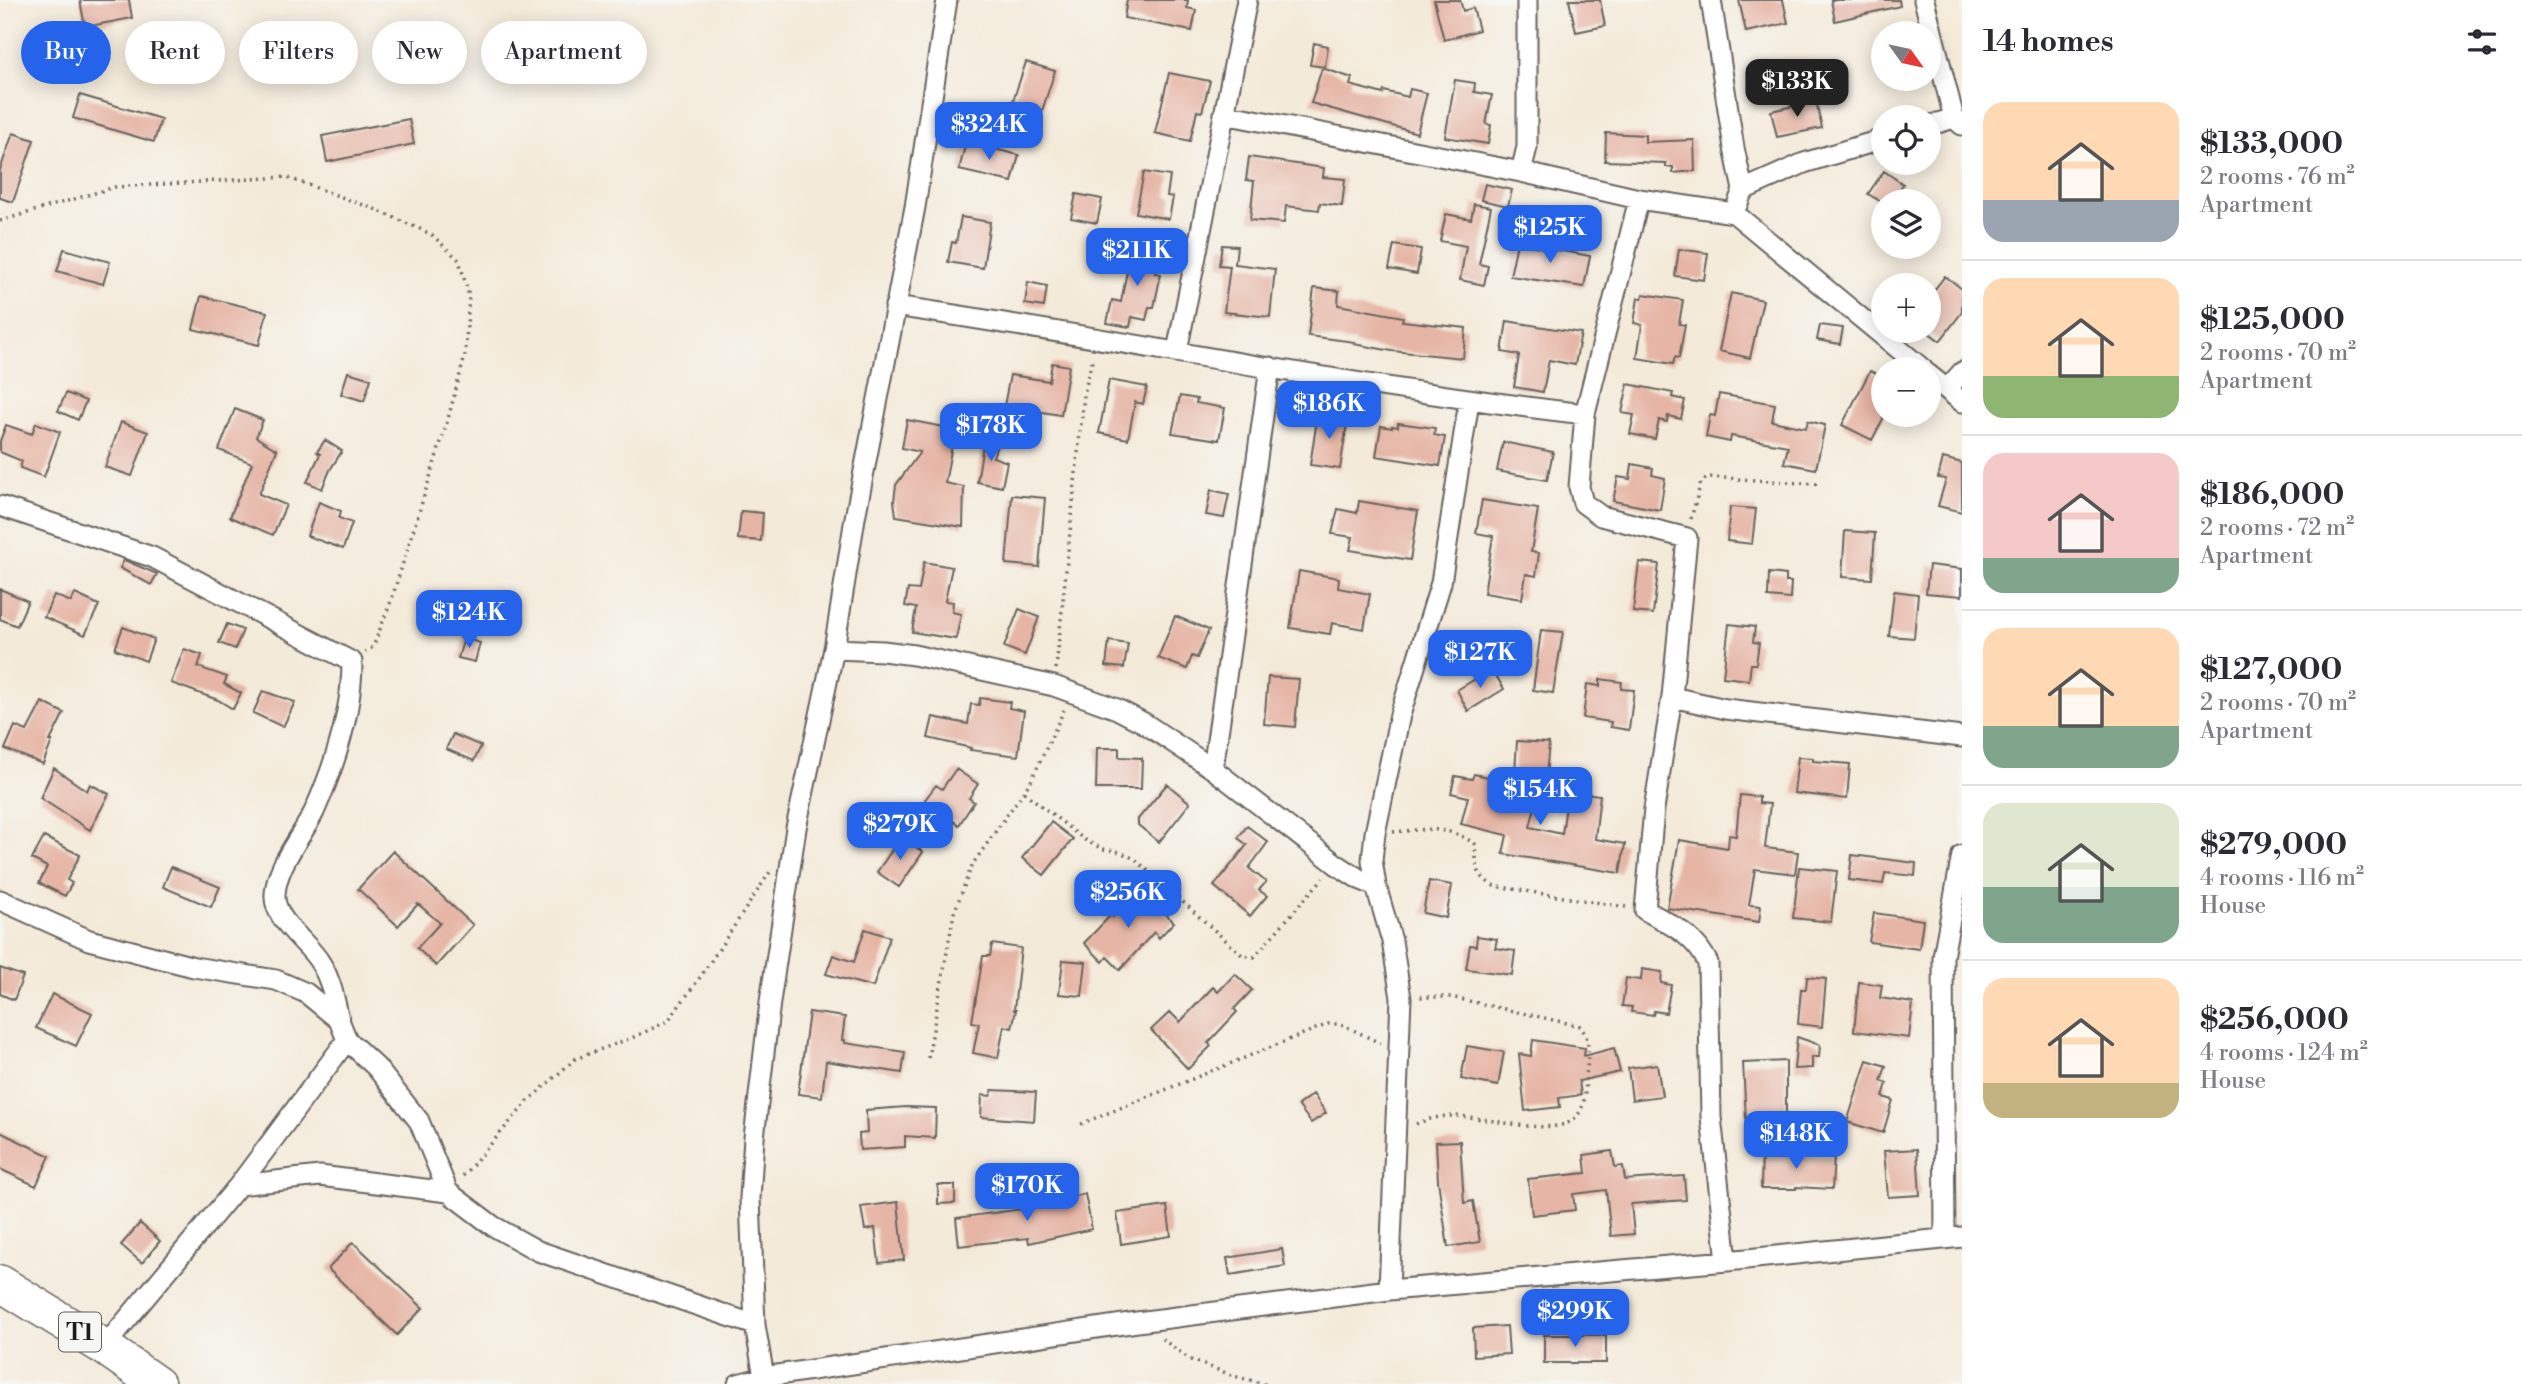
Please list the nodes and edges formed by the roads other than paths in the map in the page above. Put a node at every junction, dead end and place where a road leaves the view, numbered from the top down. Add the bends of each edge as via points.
1 (947, 0) edge
2 (1247, 0) edge
3 (1527, 0) edge
4 (1712, 0) edge
5 (1924, 0) edge
6 (1224, 114) junction
7 (1958, 122) edge
8 (1871, 143) edge
9 (1521, 172) junction
10 (1744, 190) junction
11 (1639, 199) junction
12 (1734, 213) junction
13 (895, 306) junction
14 (1177, 351) junction
15 (1908, 357) edge
16 (1270, 367) junction
17 (1962, 372) edge
18 (1941, 384) edge
19 (1947, 389) junction
20 (1469, 401) junction
21 (1962, 402) edge
22 (1586, 414) junction
23 (0, 506) edge
24 (834, 649) junction
25 (1672, 697) junction
26 (1962, 737) edge
27 (1213, 769) junction
28 (1962, 855) edge
29 (1376, 886) junction
30 (0, 900) edge
31 (339, 1020) junction
32 (347, 1040) junction
33 (239, 1185) junction
34 (448, 1192) junction
35 (1954, 1238) edge
36 (1727, 1261) junction
37 (0, 1283) edge
38 (1389, 1290) junction
39 (755, 1325) junction
40 (104, 1347) junction
41 (764, 1377) junction
42 (157, 1384) edge
43 (738, 1384) edge

1 - 13 street
2 - 6 street
3 - 9 street via 1527,147
4 - 10 street
5 - 7 street
6 - 9 street
6 - 14 street
8 - 10 street via 1804,163
9 - 11 street
10 - 12 street
11 - 12 street
11 - 22 street
12 - 15 street
13 - 14 street
13 - 24 street
14 - 16 street
16 - 20 street
16 - 27 street
17 - 19 street
18 - 19 street
19 - 21 street
20 - 22 street
20 - 29 street via 1441,583 1400,715 1375,833 1372,860
22 - 25 street via 1579,487 1583,503 1601,516 1687,538
23 - 31 street via 152,557 352,662 348,717 313,813 281,871 274,897 282,918 323,965
24 - 27 street via 914,655 1063,689 1144,723
24 - 39 street via 796,828 769,1002 750,1198
25 - 26 street via 1726,709
25 - 36 street via 1654,809 1645,910 1687,934 1708,963 1711,1117
27 - 29 street via 1336,864
28 - 35 street via 1942,957
29 - 38 street via 1402,998
30 - 31 street via 89,940 194,967 276,980 306,993
31 - 32 street
32 - 33 street
32 - 34 street via 376,1067 419,1121
33 - 34 street via 320,1176
33 - 40 street
34 - 39 street via 493,1226 538,1251
35 - 36 street
36 - 38 street
37 - 40 highway, T1
38 - 41 street
39 - 41 street
40 - 42 highway, T1
41 - 43 street

